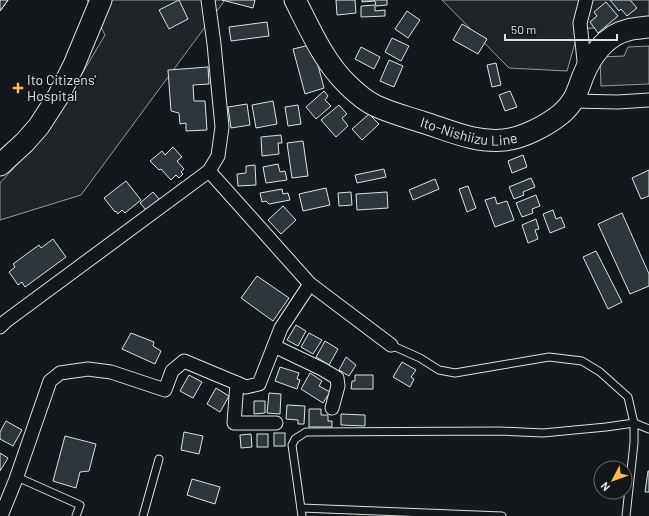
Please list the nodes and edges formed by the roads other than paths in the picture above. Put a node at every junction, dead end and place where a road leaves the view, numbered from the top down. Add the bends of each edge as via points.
1 (101, 0) edge
2 (208, 0) edge
3 (295, 0) edge
4 (586, 0) edge
5 (649, 27) edge
6 (585, 70) junction
7 (649, 100) edge
8 (574, 101) junction
9 (0, 165) edge
10 (209, 171) junction
11 (310, 284) junction
12 (0, 328) edge
13 (391, 344) joint
14 (274, 346) junction
15 (237, 383) junction
16 (332, 408) dead end
17 (276, 423) dead end
18 (634, 423) junction
19 (649, 429) edge
20 (159, 459) dead end
21 (17, 477) junction
22 (301, 508) junction
23 (1, 516) edge
24 (76, 516) edge
25 (143, 516) edge
26 (302, 516) edge
27 (502, 516) edge
28 (626, 516) edge

1 - 9 main road via 74,65 58,95 26,142
2 - 10 street via 222,127 218,156
3 - 8 main road, Ito-Nishiizu Line via 332,67 361,97 376,106 475,139 492,141 506,140 534,130 561,114
4 - 6 street via 580,23
5 - 6 main road, Ito-Nishiizu Line via 628,30 613,36 601,46
6 - 8 main road, Ito-Nishiizu Line
7 - 8 street
10 - 11 street
10 - 12 street
11 - 13 street
11 - 14 street via 281,328
13 - 18 lane via 439,370 455,373 549,357 582,361 600,372 628,397
14 - 15 street via 259,384 246,387
14 - 16 street via 337,378 338,386
15 - 17 street via 234,423
15 - 21 street via 184,361 172,371 165,390 111,372 88,369 60,373 50,381
18 - 19 lane
18 - 22 lane via 543,433 306,432 295,438 292,445
18 - 28 lane
20 - 25 lane
21 - 23 street
21 - 24 lane via 80,504
22 - 26 lane
22 - 27 lane

